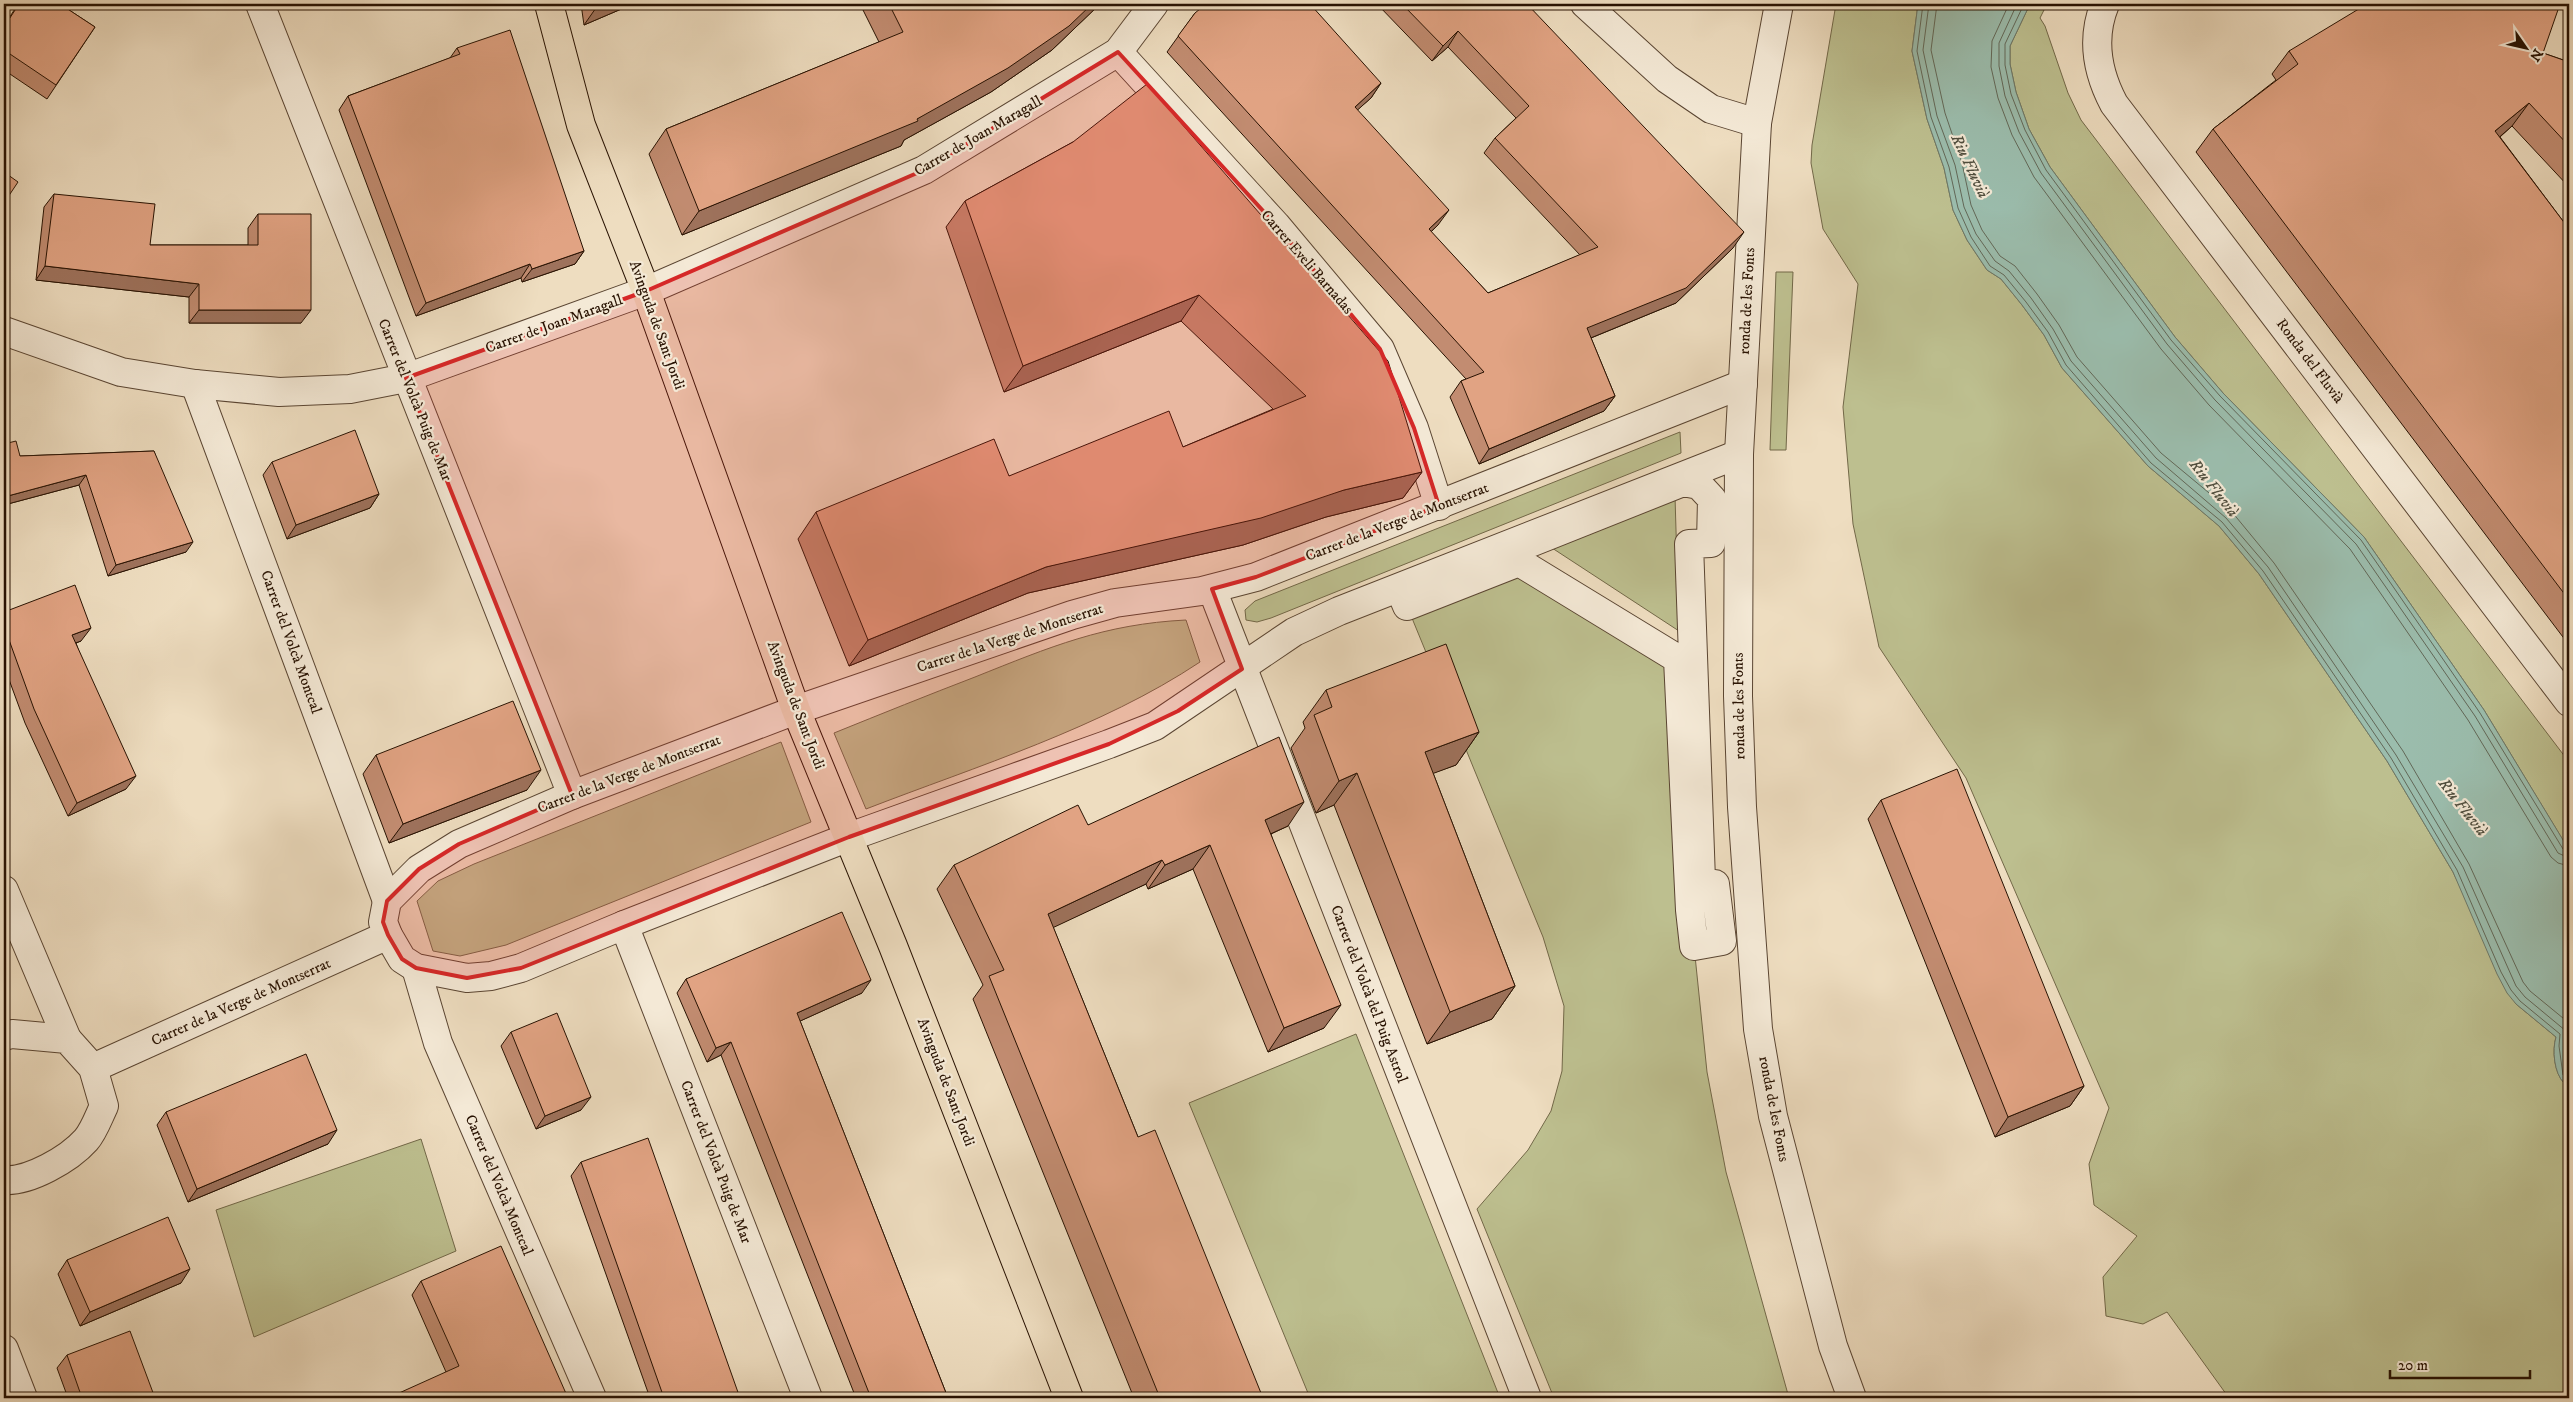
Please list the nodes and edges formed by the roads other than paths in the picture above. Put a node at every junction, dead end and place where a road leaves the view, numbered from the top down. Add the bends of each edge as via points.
1 (260, 4) edge
2 (549, 4) edge
3 (1154, 4) edge
4 (1585, 4) edge
5 (1779, 4) edge
6 (2105, 4) edge
7 (1118, 52) junction
8 (1757, 123) junction
9 (646, 291) junction
10 (4, 331) edge
11 (406, 378) junction
12 (195, 384) junction
13 (1743, 384) junction
14 (1739, 454) junction
15 (1439, 506) junction
16 (1212, 589) junction
17 (1407, 606) joint
18 (1242, 669) junction
19 (2569, 702) edge
20 (796, 710) junction
21 (572, 795) junction
22 (849, 837) junction
23 (4, 890) edge
24 (387, 900) junction
25 (624, 925) junction
26 (388, 936) junction
27 (416, 968) junction
28 (4, 1036) edge
29 (67, 1039) junction
30 (94, 1068) junction
31 (4, 1180) edge
32 (4, 1349) edge
33 (23, 1398) edge
34 (592, 1398) edge
35 (808, 1398) edge
36 (1069, 1398) edge
37 (1527, 1398) edge
38 (1852, 1398) edge

1 - 11 street, Carrer del Volcà Puig de Mar
2 - 9 main road, Avinguda de Sant Jordi via 581,125
3 - 7 street, Carrer de Joan Maragall
4 - 8 street via 1667,79 1711,109
5 - 8 street, ronda de les Fonts
6 - 19 street, Ronda del Fluvià via 2096,57 2114,104
7 - 9 street, Carrer de Joan Maragall via 924,170
7 - 15 street, Carrer Eveli Barnadas via 1276,225 1380,349 1414,428
8 - 13 street, ronda de les Fonts
9 - 11 street, Carrer de Joan Maragall
9 - 20 main road, Avinguda de Sant Jordi
10 - 12 street, Carrer de Joan Maragall via 121,372
11 - 12 street, Carrer de Joan Maragall via 350,388 279,392
11 - 21 street, Carrer del Volcà Puig de Mar
12 - 24 street, Carrer del Volcà Montcal
13 - 14 street, ronda de les Fonts
13 - 15 street, Carrer de la Verge de Montserrat
14 - 18 street via 1339,611 1294,632
14 - 38 street, ronda de les Fonts via 1738,696 1748,910 1758,1029 1773,1116 1791,1190 1833,1346
15 - 16 street, Carrer de la Verge de Montserrat via 1256,577
16 - 18 street, Carrer del Volcà del Puig Astrol
16 - 20 street, Carrer de la Verge de Montserrat via 1115,603 1072,615
17 - 17 street via 1402,594 1683,482 1700,485 1712,499 1711,543 1689,544 1701,880 1706,885 1715,884 1722,941 1694,946 1678,659 1520,562
18 - 22 street via 1155,726
18 - 37 street, Carrer del Volcà del Puig Astrol
20 - 21 street, Carrer de la Verge de Montserrat
20 - 22 main road, Avinguda de Sant Jordi
21 - 24 street, Carrer de la Verge de Montserrat via 459,844 419,869
22 - 25 street
22 - 36 main road, Avinguda de Sant Jordi
23 - 29 street
24 - 26 street via 383,922
25 - 27 street via 521,968 491,976 467,978
25 - 35 street, Carrer del Volcà Puig de Mar
26 - 27 street via 402,959
26 - 30 street, Carrer de la Verge de Montserrat
27 - 34 street, Carrer del Volcà Montcal via 438,1043
28 - 29 street
29 - 30 street
30 - 31 street via 104,1106 87,1140 60,1162 15,1181
32 - 33 street

